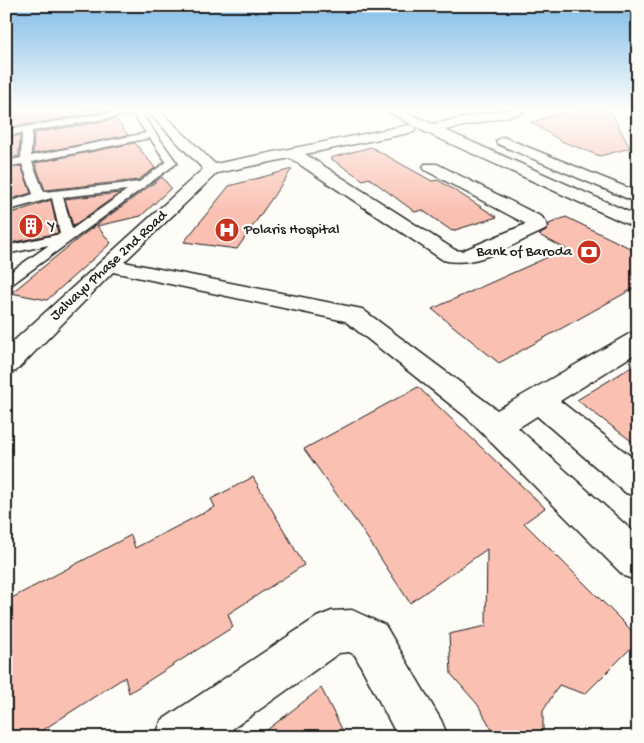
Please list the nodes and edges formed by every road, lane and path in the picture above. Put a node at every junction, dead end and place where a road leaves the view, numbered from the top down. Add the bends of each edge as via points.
1 (27, 145) edge
2 (103, 145) edge
3 (159, 145) edge
4 (187, 145) edge
5 (333, 145) edge
6 (480, 145) edge
7 (494, 145) edge
8 (293, 153) junction
9 (26, 160) junction
10 (6, 164) edge
11 (431, 166) dead end
12 (212, 169) junction
13 (143, 184) junction
14 (56, 195) junction
15 (40, 196) junction
16 (638, 198) edge
17 (6, 207) edge
18 (638, 223) edge
19 (67, 237) junction
20 (6, 250) edge
21 (108, 265) junction
22 (6, 282) edge
23 (638, 340) edge
24 (6, 364) edge
25 (538, 400) junction
26 (495, 427) junction
27 (638, 482) edge
28 (638, 562) edge
29 (179, 737) edge
30 (424, 737) edge

1 - 9 lane
2 - 9 lane
3 - 13 lane via 172,163
4 - 12 street
5 - 8 street
6 - 18 street
7 - 16 street
8 - 11 street via 450,256 465,257 538,226 535,221
8 - 12 street
9 - 10 lane
9 - 15 lane
12 - 21 street, Jalvayu Phase 2nd Road
13 - 14 lane
13 - 19 lane
14 - 15 lane
14 - 19 lane
15 - 17 lane
19 - 20 lane
19 - 22 lane
21 - 24 street, Jalvayu Phase 2nd Road
21 - 26 street via 353,315 476,408
23 - 25 street
25 - 26 street
25 - 27 street
26 - 28 street
29 - 30 street via 332,632 352,631 370,640

